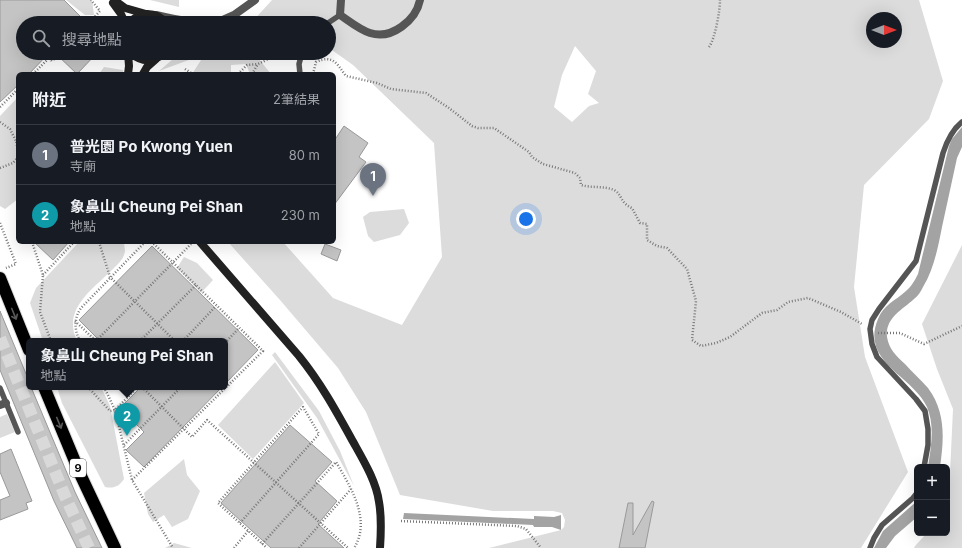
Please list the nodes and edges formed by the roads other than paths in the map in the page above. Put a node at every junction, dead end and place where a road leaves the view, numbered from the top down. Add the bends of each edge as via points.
1 (112, 0) edge
2 (255, 0) edge
3 (341, 0) edge
4 (420, 0) edge
5 (146, 14) junction
6 (156, 15) joint
7 (340, 15) junction
8 (121, 16) edge
9 (139, 16) edge
10 (160, 16) edge
11 (232, 16) edge
12 (336, 18) edge
13 (129, 60) edge
14 (155, 60) edge
15 (300, 60) edge
16 (128, 72) edge
17 (145, 72) edge
18 (300, 72) edge
19 (962, 122) edge
20 (202, 244) edge
21 (0, 278) edge
22 (26, 343) edge
23 (0, 388) edge
24 (45, 390) edge
25 (3, 404) edge
26 (18, 432) dead end
27 (925, 464) edge
28 (914, 497) edge
29 (115, 548) edge
30 (380, 548) edge
31 (870, 548) edge

1 - 5 street via 125,8
1 - 8 street
2 - 11 street
3 - 7 street
4 - 7 street via 416,13 406,24 382,34 370,33
5 - 6 street
5 - 9 street
6 - 10 street
7 - 12 lane
13 - 16 street
14 - 17 street
15 - 18 lane
19 - 27 lane via 953,131 943,153 916,261 872,320 870,329 877,357 925,411 928,445
20 - 30 street via 299,356 326,393 373,481 379,501 382,528
21 -> 22 highway
23 - 25 lane
24 -> 29 highway, 9 via 81,476
25 - 26 lane
28 - 31 lane via 882,526

